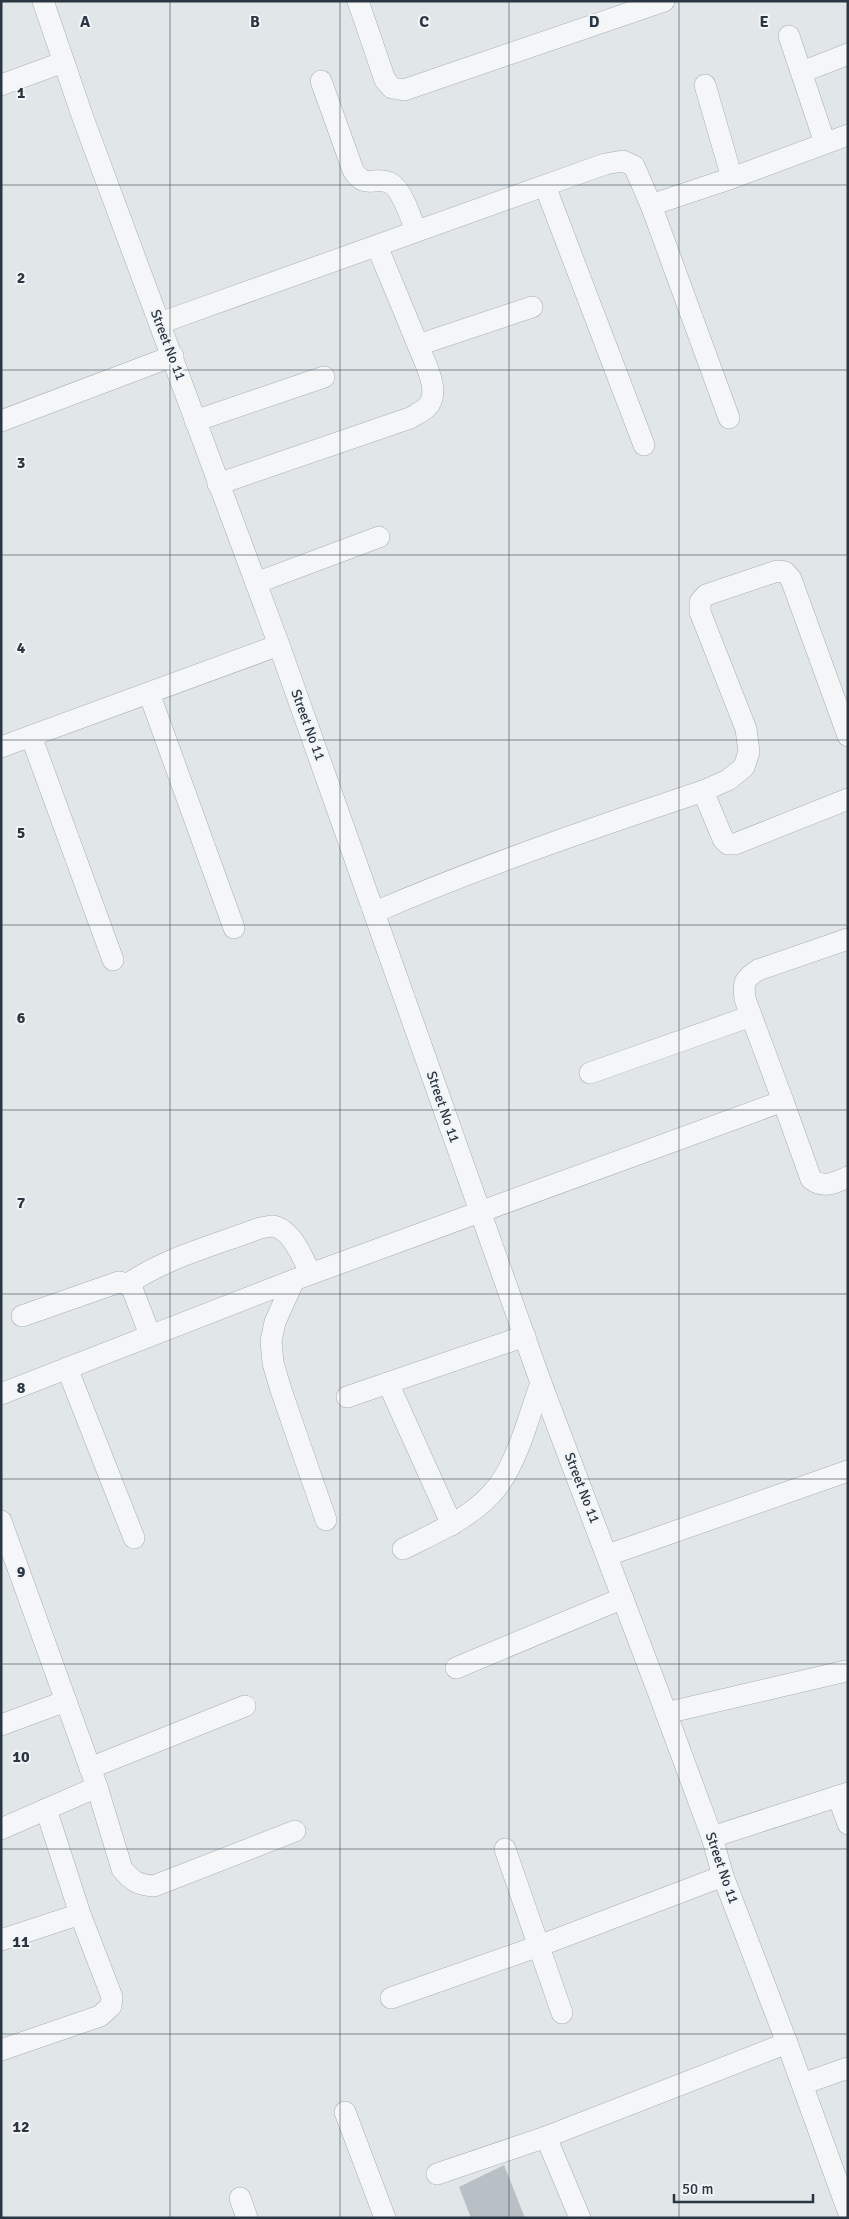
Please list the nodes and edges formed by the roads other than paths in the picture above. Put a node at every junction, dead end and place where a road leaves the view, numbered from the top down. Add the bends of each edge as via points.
1 (43, 1) edge
2 (358, 1) edge
3 (664, 1) edge
4 (789, 36) dead end
5 (848, 54) edge
6 (64, 62) junction
7 (802, 72) junction
8 (321, 81) dead end
9 (1, 85) edge
10 (705, 85) dead end
11 (848, 135) edge
12 (825, 143) junction
13 (732, 178) junction
14 (545, 186) junction
15 (651, 205) junction
16 (416, 231) junction
17 (378, 246) junction
18 (532, 307) dead end
19 (160, 324) junction
20 (418, 345) junction
21 (173, 356) junction
22 (324, 377) dead end
23 (729, 418) dead end
24 (1, 421) edge
25 (195, 421) junction
26 (644, 445) dead end
27 (218, 484) junction
28 (379, 537) dead end
29 (256, 583) junction
30 (279, 645) junction
31 (149, 693) junction
32 (31, 736) junction
33 (848, 736) edge
34 (1, 747) edge
35 (703, 791) junction
36 (848, 799) edge
37 (375, 912) junction
38 (234, 928) dead end
39 (848, 939) edge
40 (113, 960) dead end
41 (751, 1016) junction
42 (590, 1073) dead end
43 (783, 1101) junction
44 (848, 1177) edge
45 (479, 1211) junction
46 (302, 1277) junction
47 (128, 1284) junction
48 (22, 1316) dead end
49 (150, 1335) junction
50 (525, 1336) junction
51 (67, 1368) junction
52 (542, 1382) junction
53 (388, 1383) junction
54 (1, 1394) edge
55 (347, 1397) dead end
56 (848, 1471) edge
57 (326, 1520) dead end
58 (1, 1521) edge
59 (452, 1525) junction
60 (134, 1538) dead end
61 (403, 1549) dead end
62 (7, 1555) edge
63 (608, 1555) junction
64 (623, 1598) junction
65 (456, 1668) dead end
66 (847, 1673) edge
67 (66, 1701) junction
68 (246, 1706) dead end
69 (666, 1713) junction
70 (1, 1725) edge
71 (93, 1778) junction
72 (843, 1795) edge
73 (46, 1809) junction
74 (848, 1824) edge
75 (1, 1829) edge
76 (295, 1831) dead end
77 (712, 1837) junction
78 (506, 1850) dead end
79 (723, 1876) junction
80 (80, 1914) junction
81 (1, 1940) edge
82 (539, 1946) junction
83 (391, 1998) dead end
84 (562, 2014) dead end
85 (787, 2043) junction
86 (1, 2050) edge
87 (848, 2068) edge
88 (802, 2084) junction
89 (345, 2112) dead end
90 (546, 2137) junction
91 (840, 2166) edge
92 (437, 2174) dead end
93 (848, 2211) edge
94 (385, 2218) edge
95 (580, 2218) edge

1 - 6 street, Street No 11
2 - 3 street via 385,80 392,88 404,90
4 - 7 street
5 - 7 street
6 - 9 street
6 - 19 street, Street No 11
7 - 12 street
8 - 16 street via 358,179 389,182 396,188
10 - 13 street
11 - 12 street
12 - 13 street
13 - 15 street
14 - 15 street via 623,160 634,166
14 - 16 street
14 - 26 street
15 - 23 street
16 - 17 street
17 - 19 street
17 - 20 street
18 - 20 street
19 - 21 street, Street No 11
20 - 27 street via 432,384 433,398 426,408 410,418
21 - 24 street
21 - 25 street, Street No 11
22 - 25 street
25 - 27 street, Street No 11
27 - 29 street, Street No 11
28 - 29 street
29 - 30 street, Street No 11
30 - 31 street
30 - 37 street, Street No 11
31 - 32 street
31 - 38 street
32 - 34 street
32 - 40 street
33 - 35 street via 786,572 777,571 706,595 700,602 700,612 746,730 749,752 744,767 728,780
35 - 36 street via 728,844
35 - 37 street via 447,881
37 - 45 street, Street No 11
39 - 41 street via 758,970 748,977 743,986
41 - 42 street
41 - 43 street
43 - 44 street via 811,1180 825,1186
43 - 45 street
45 - 46 street
45 - 50 street, Street No 11
46 - 47 street via 301,1253 293,1241 273,1226 161,1266
46 - 49 street
46 - 57 street via 276,1322 271,1341 273,1363
47 - 48 street via 110,1284
47 - 49 street
49 - 51 street
50 - 52 street, Street No 11
50 - 53 street
51 - 54 street
51 - 60 street
52 - 59 street via 511,1464 498,1486 478,1507
52 - 63 street, Street No 11
53 - 55 street
53 - 59 street
56 - 63 street
58 - 62 street
59 - 61 street
62 - 67 street
63 - 64 street, Street No 11
64 - 65 street
64 - 69 street, Street No 11
66 - 69 street
67 - 70 street
67 - 71 street
68 - 71 street
69 - 77 street, Street No 11
71 - 73 street
71 - 76 street via 122,1869 130,1880 140,1885 154,1886
72 - 74 street
72 - 77 street
73 - 75 street
73 - 80 street
77 - 79 street, Street No 11
78 - 82 street
79 - 82 street
79 - 85 street, Street No 11
80 - 81 street
80 - 86 street via 112,1997 111,2006 100,2016
82 - 83 street
82 - 84 street
85 - 88 street, Street No 11
85 - 90 street
87 - 88 street
88 - 91 street, Street No 11
89 - 94 street
90 - 92 street
90 - 95 street
91 - 93 street, Street No 11

